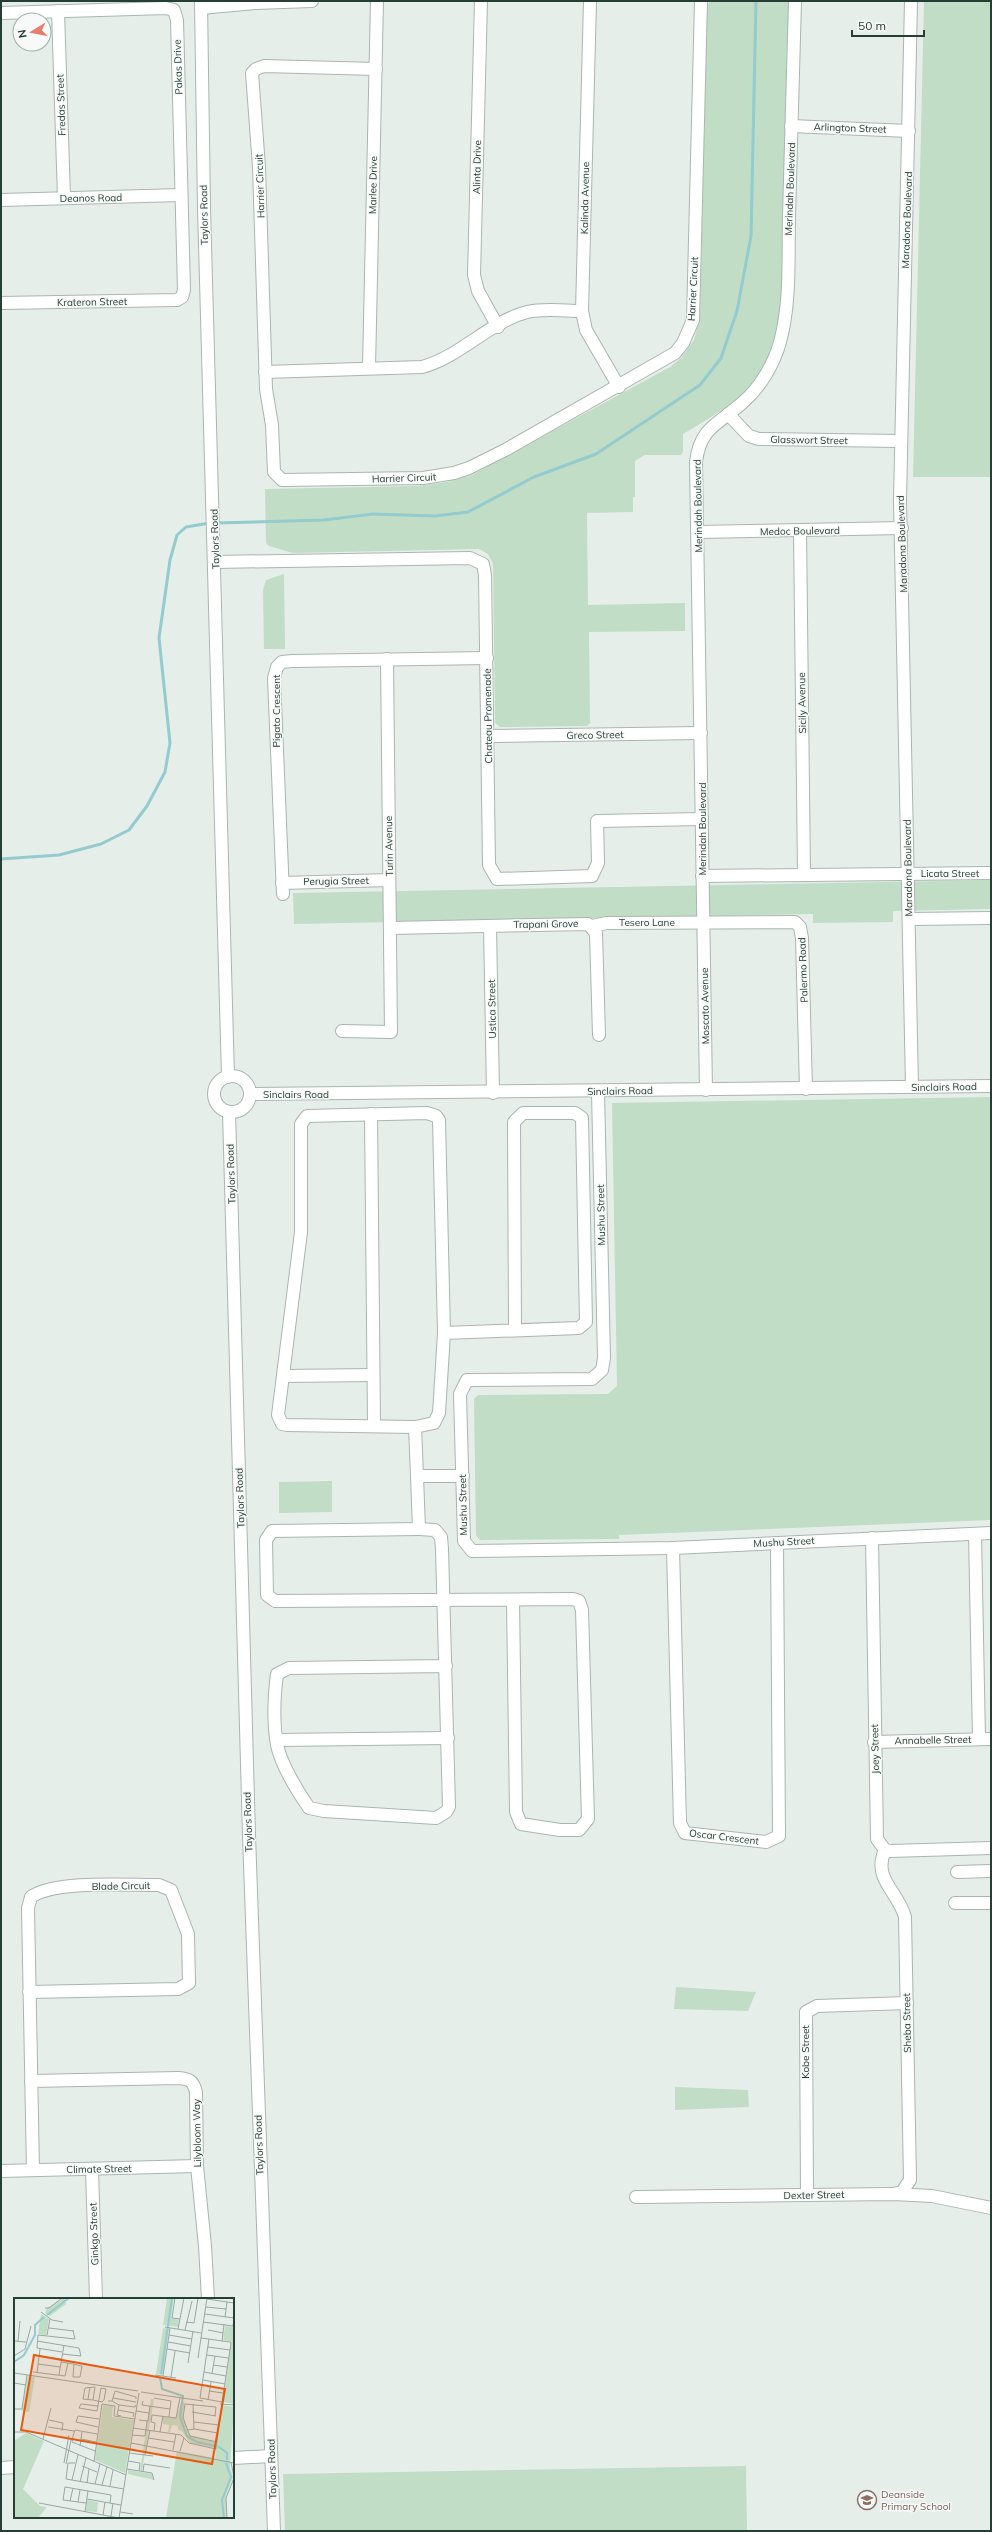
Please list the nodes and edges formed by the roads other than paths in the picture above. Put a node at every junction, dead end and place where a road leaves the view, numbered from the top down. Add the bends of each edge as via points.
1 (312, 1) edge
2 (377, 1) edge
3 (481, 1) edge
4 (590, 1) edge
5 (701, 1) edge
6 (795, 1) edge
7 (911, 1) edge
8 (250, 2) edge
9 (201, 5) edge
10 (58, 11) junction
11 (1, 13) edge
12 (376, 69) junction
13 (792, 126) junction
14 (909, 131) junction
15 (181, 195) junction
16 (64, 198) junction
17 (1, 200) edge
18 (182, 297) joint
19 (1, 303) edge
20 (582, 312) junction
21 (498, 327) junction
22 (369, 368) junction
23 (265, 372) junction
24 (619, 387) junction
25 (728, 414) junction
26 (900, 441) junction
27 (902, 528) junction
28 (800, 531) junction
29 (698, 532) junction
30 (216, 562) junction
31 (487, 658) junction
32 (387, 659) junction
33 (701, 733) junction
34 (489, 736) junction
35 (702, 819) junction
36 (908, 873) junction
37 (991, 873) edge
38 (804, 875) junction
39 (702, 876) junction
40 (389, 880) junction
41 (282, 889) joint
42 (991, 918) edge
43 (909, 919) junction
44 (703, 922) junction
45 (490, 926) junction
46 (592, 926) junction
47 (390, 928) junction
48 (342, 1031) dead end
49 (599, 1035) dead end
50 (228, 1077) junction
51 (991, 1086) edge
52 (912, 1087) junction
53 (806, 1089) junction
54 (706, 1090) junction
55 (598, 1092) junction
56 (493, 1093) junction
57 (250, 1094) junction
58 (230, 1112) junction
59 (371, 1114) junction
60 (515, 1330) junction
61 (444, 1333) junction
62 (372, 1375) junction
63 (283, 1376) junction
64 (374, 1424) junction
65 (415, 1427) junction
66 (417, 1476) junction
67 (462, 1476) junction
68 (419, 1529) junction
69 (991, 1533) edge
70 (975, 1534) junction
71 (872, 1538) junction
72 (777, 1543) junction
73 (673, 1548) junction
74 (444, 1599) junction
75 (513, 1600) junction
76 (446, 1666) junction
77 (448, 1738) junction
78 (985, 1739) edge
79 (277, 1740) junction
80 (874, 1742) junction
81 (991, 1848) edge
82 (885, 1850) junction
83 (991, 1871) edge
84 (957, 1872) dead end
85 (955, 1903) dead end
86 (991, 1903) edge
87 (29, 1992) junction
88 (907, 2003) junction
89 (31, 2081) junction
90 (197, 2166) junction
91 (92, 2169) junction
92 (33, 2170) junction
93 (1, 2171) edge
94 (893, 2194) junction
95 (807, 2195) junction
96 (636, 2197) dead end
97 (991, 2208) edge
98 (96, 2298) edge
99 (208, 2298) edge
100 (271, 2456) junction
101 (234, 2458) edge
102 (14, 2467) edge
103 (1, 2468) edge
104 (274, 2531) edge

1 - 8 street
2 - 12 street, Marlee Drive
3 - 21 street, Alinta Drive via 474,275 478,291
4 - 20 street, Kalinda Avenue
5 - 24 street, Harrier Circuit via 693,320 683,344 675,353
6 - 13 street, Merindah Boulevard
7 - 14 street, Maradona Boulevard
8 - 9 street
9 - 30 street, Taylors Road via 204,208
10 - 11 street, Pakas Drive
10 - 15 street, Pakas Drive via 166,8 174,10 177,20
10 - 16 street, Fredas Street
12 - 22 street, Marlee Drive
12 - 23 street, Harrier Circuit via 264,66 252,73 259,167
13 - 14 street, Arlington Street
13 - 25 street, Merindah Boulevard via 787,292 780,342 764,378 743,403
14 - 26 street, Maradona Boulevard
15 - 16 street, Deanos Road
15 - 18 street, Pakas Drive via 184,290
16 - 17 street, Deanos Road
18 - 19 street, Krateron Street via 177,300
20 - 21 street via 533,311 519,315
20 - 24 street, Kalinda Avenue via 586,330
21 - 22 street via 430,365 413,368
22 - 23 street
23 - 24 street, Harrier Circuit via 274,472 278,478 288,480 423,478 454,473 487,460
25 - 26 street, Glasswort Street via 749,436 759,439
25 - 29 street, Merindah Boulevard via 708,430 699,443 696,462
26 - 27 street, Maradona Boulevard
27 - 28 street, Medoc Boulevard
27 - 36 street, Maradona Boulevard
28 - 29 street, Medoc Boulevard
28 - 38 street, Sicily Avenue
29 - 33 street, Merindah Boulevard
30 - 31 street, Chateau Promenade via 478,560 483,564 485,575
30 - 50 street, Taylors Road
31 - 32 street, Pigato Crescent
31 - 34 street, Chateau Promenade
32 - 40 street, Turin Avenue
32 - 41 street, Pigato Crescent via 286,661 277,667 274,678
33 - 34 street, Greco Street
33 - 35 street, Merindah Boulevard
34 - 35 street, Chateau Promenade via 489,865 497,879 592,876 598,863 597,821
35 - 39 street, Merindah Boulevard
36 - 37 street, Licata Street
36 - 38 street, Licata Street
36 - 43 street, Maradona Boulevard
38 - 39 street, Licata Street
39 - 44 street, Merindah Boulevard
40 - 41 street, Perugia Street
40 - 47 street, Turin Avenue
42 - 43 street
43 - 52 street, Maradona Boulevard
44 - 46 street, Tesero Lane via 607,923
44 - 53 street, Palermo Road via 795,922 800,927
44 - 54 street, Moscato Avenue
45 - 46 street, Trapani Grove
45 - 47 street, Trapani Grove
45 - 56 street, Ustica Street
46 - 49 street, Trapani Grove via 596,932
47 - 48 street, Turin Avenue via 391,1032
50 - 57 street via 241,1079
50 - 58 street via 218,1083 214,1094 220,1108
51 - 52 street, Sinclairs Road
52 - 53 street, Sinclairs Road
53 - 54 street, Sinclairs Road
54 - 55 street, Sinclairs Road
55 - 56 street, Sinclairs Road
55 - 67 street, Mushu Street via 604,1358 602,1370 592,1379 467,1380 460,1394
56 - 57 street, Sinclairs Road
57 - 58 street via 241,1109
58 - 100 street, Taylors Road via 248,1828
59 - 61 street via 427,1113 439,1120
59 - 62 street
59 - 63 street via 312,1115 303,1119 301,1124 302,1217
60 - 60 street via 579,1328 586,1322 582,1118 574,1113 523,1114 514,1122
60 - 61 street
61 - 65 street via 438,1418 428,1425
62 - 63 street
62 - 64 street
63 - 64 street via 277,1409 282,1424
64 - 65 street
65 - 66 street
66 - 67 street
66 - 68 street
67 - 73 street, Mushu Street via 464,1541 472,1551
68 - 74 street via 435,1530 441,1537
68 - 74 street via 272,1531 266,1540 267,1595 275,1601
69 - 70 street, Mushu Street
70 - 71 street, Mushu Street
70 - 78 street
71 - 72 street, Mushu Street
71 - 80 street, Joey Street
72 - 73 street, Mushu Street
72 - 73 street, Oscar Crescent via 779,1836 766,1842 685,1834 680,1823
74 - 75 street
74 - 76 street
75 - 75 street via 573,1599 579,1601 582,1610 588,1819 579,1830 521,1824 516,1812
76 - 77 street
76 - 79 street via 289,1668 277,1674 274,1692
77 - 79 street
77 - 79 street via 449,1807 436,1818 309,1808 284,1761
78 - 80 street, Annabelle Street
80 - 82 street, Joey Street via 877,1839
81 - 82 street via 958,1851
82 - 88 street, Sheba Street via 880,1860 880,1871 903,1909 905,1917
83 - 84 street
85 - 86 street
87 - 87 street, Blade Circuit via 30,1897 40,1891 78,1886 159,1885 171,1890 188,1934 189,1983 178,1989
87 - 89 street, Blade Circuit
88 - 94 street, Sheba Street via 910,2180 902,2192
88 - 95 street, Kobe Street via 817,2006 806,2012
89 - 90 street, Lilybloom Way via 189,2079 194,2083 196,2092
89 - 92 street, Blade Circuit
90 - 91 street, Climate Street
90 - 99 street, Lilybloom Way
91 - 92 street, Climate Street
91 - 98 street, Ginkgo Street
92 - 93 street, Climate Street
94 - 95 street, Dexter Street
94 - 97 street, Dexter Street via 932,2196
95 - 96 street, Dexter Street
100 - 101 street
100 - 104 street, Taylors Road
102 - 103 street

